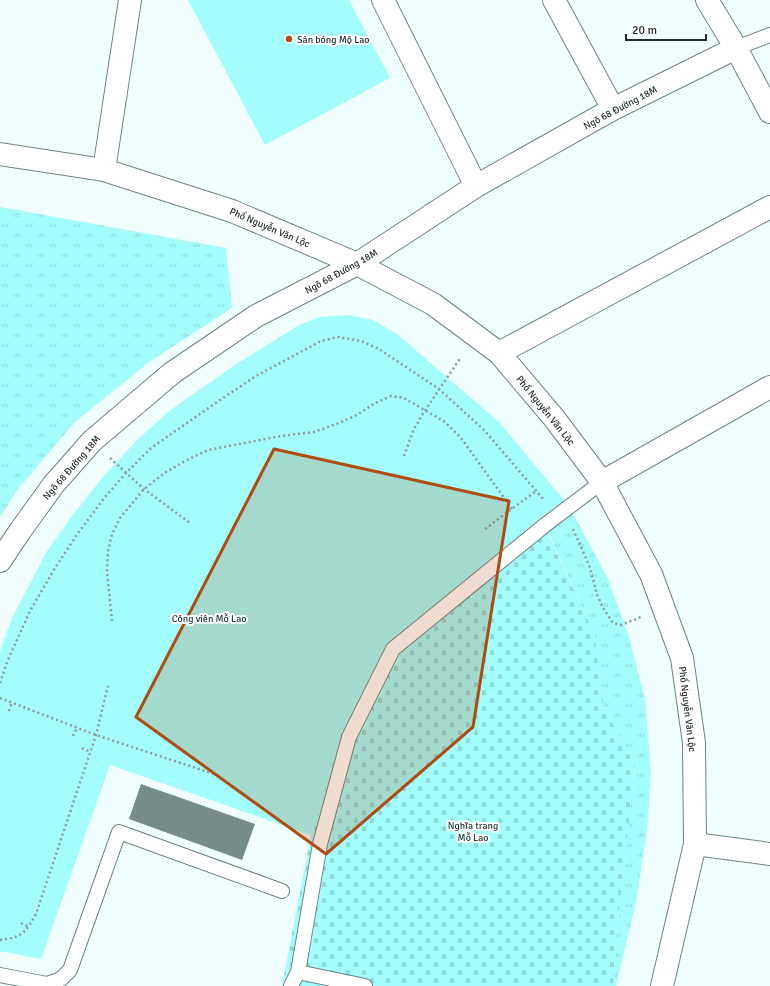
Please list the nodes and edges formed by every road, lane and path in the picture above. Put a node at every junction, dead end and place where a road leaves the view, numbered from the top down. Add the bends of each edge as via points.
1 (130, 0) edge
2 (383, 0) edge
3 (554, 0) edge
4 (707, 0) edge
5 (770, 35) edge
6 (736, 48) junction
7 (613, 109) junction
8 (770, 112) edge
9 (0, 154) edge
10 (104, 170) junction
11 (476, 186) junction
12 (770, 207) edge
13 (357, 264) junction
14 (476, 336) junction
15 (499, 353) junction
16 (770, 387) edge
17 (439, 390) junction
18 (426, 410) junction
19 (92, 441) junction
20 (404, 456) dead end
21 (126, 473) junction
22 (602, 482) junction
23 (144, 489) junction
24 (536, 491) junction
25 (512, 510) junction
26 (561, 513) junction
27 (190, 523) dead end
28 (485, 529) dead end
29 (0, 561) edge
30 (663, 608) junction
31 (112, 621) dead end
32 (0, 683) edge
33 (108, 686) dead end
34 (0, 698) edge
35 (12, 702) junction
36 (9, 712) dead end
37 (77, 728) junction
38 (96, 735) junction
39 (74, 736) dead end
40 (82, 748) dead end
41 (90, 752) junction
42 (217, 775) dead end
43 (695, 844) junction
44 (770, 854) edge
45 (282, 891) dead end
46 (21, 923) dead end
47 (29, 927) junction
48 (0, 940) edge
49 (298, 972) junction
50 (0, 975) edge
51 (291, 986) edge
52 (365, 986) edge
53 (662, 986) edge

1 - 10 street
2 - 11 street
3 - 7 street
4 - 6 street
5 - 6 lane
6 - 7 street, Ngõ 68 Đường 18M
6 - 8 street
7 - 11 street, Ngõ 68 Đường 18M
9 - 10 street, Phố Nguyễn Văn Lộc
10 - 13 street, Phố Nguyễn Văn Lộc via 232,211
11 - 13 street, Ngõ 68 Đường 18M
12 - 15 street
13 - 14 street, Phố Nguyễn Văn Lộc via 433,304
13 - 19 street, Ngõ 68 Đường 18M via 256,316 172,373
14 - 15 street, Phố Nguyễn Văn Lộc
14 - 17 path
15 - 22 street, Phố Nguyễn Văn Lộc via 554,418
16 - 22 street
17 - 18 path
17 - 21 path via 379,349 361,341 338,337 321,341 256,376 226,396 151,448
17 - 24 path via 484,430
18 - 20 path via 414,429
18 - 23 path via 404,398 391,396 340,423 314,432 208,450 166,472
18 - 25 path via 445,422 461,438
19 - 21 path
19 - 29 street, Ngõ 68 Đường 18M via 54,484
21 - 23 path
21 - 32 path via 105,496 54,568 30,611
22 - 26 lane
22 - 30 street, Phố Nguyễn Văn Lộc via 651,574
23 - 27 path
23 - 31 path via 120,518 112,534 107,572
24 - 25 path
24 - 26 path
25 - 28 path
26 - 30 path via 579,540 590,565 602,608 613,623 621,625
26 - 49 lane via 393,649 349,737 320,844
30 - 43 street, Phố Nguyễn Văn Lộc via 682,658 694,743
33 - 38 path
34 - 35 path
35 - 36 path
35 - 37 path
37 - 38 path
37 - 39 path
38 - 41 path
38 - 42 path
40 - 41 path
41 - 47 path via 36,914
43 - 44 street
43 - 53 street, Phố Nguyễn Văn Lộc
45 - 50 lane via 119,832 70,970 61,980 47,984
46 - 47 path
47 - 48 path via 27,931 14,938
49 - 51 lane
49 - 52 lane

